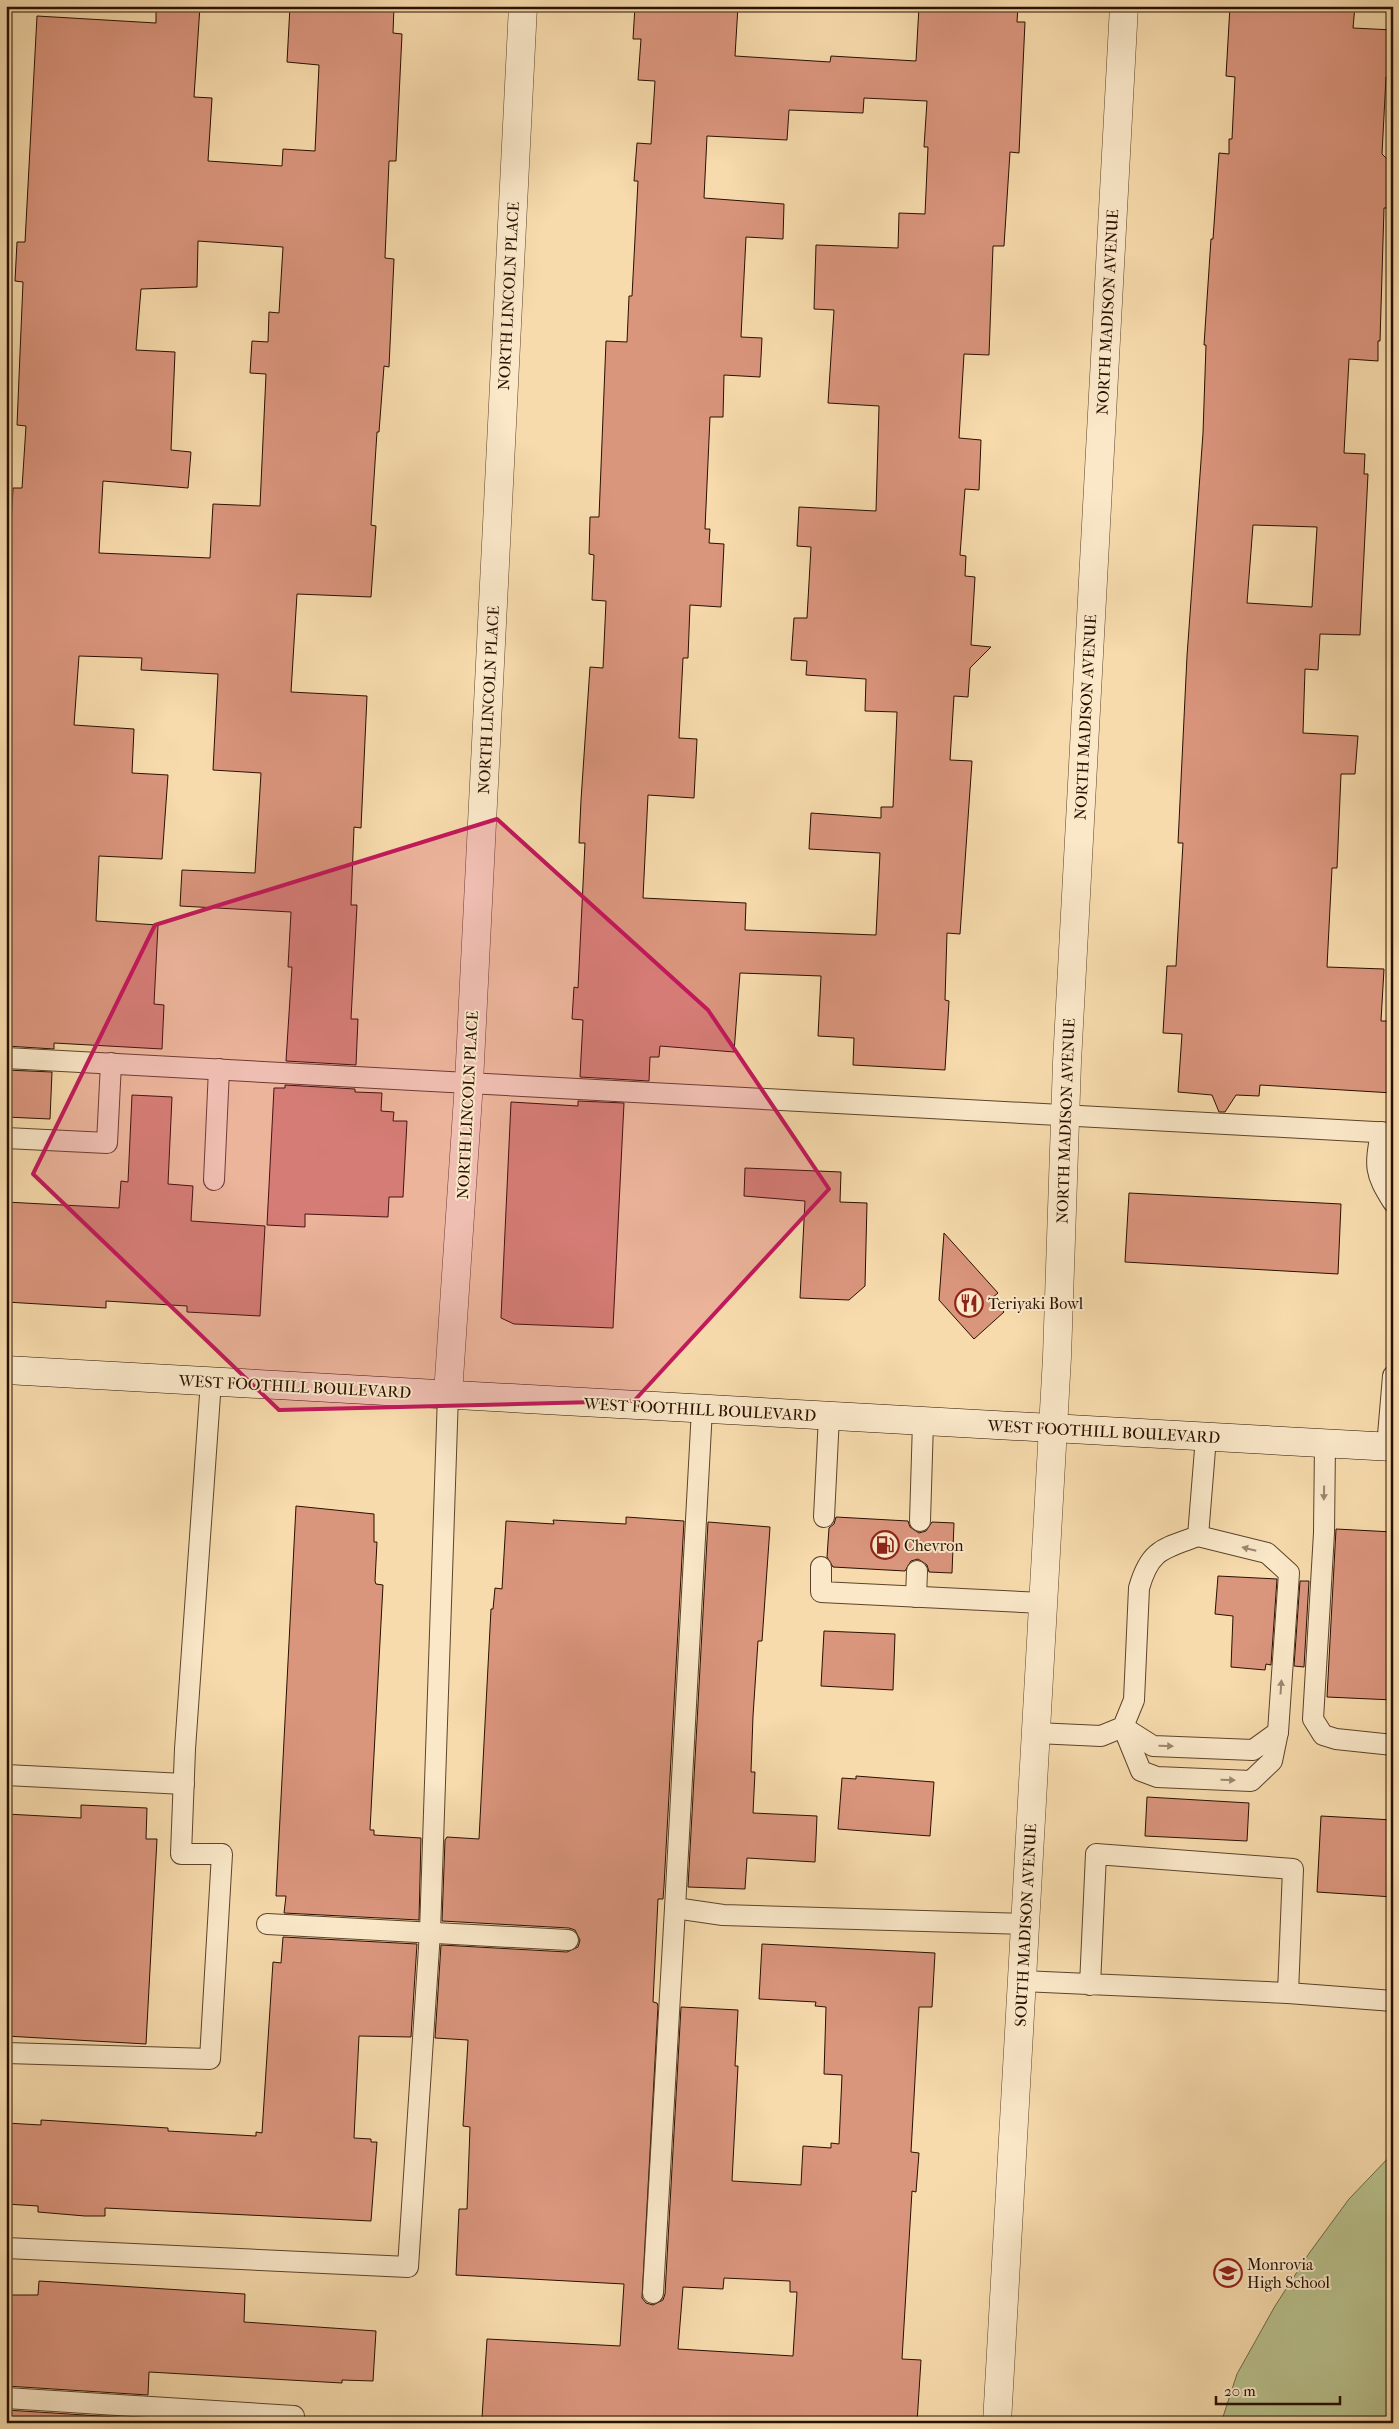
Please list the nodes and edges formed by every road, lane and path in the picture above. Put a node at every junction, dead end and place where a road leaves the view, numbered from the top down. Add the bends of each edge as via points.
1 (523, 6) edge
2 (1124, 6) edge
3 (6, 1058) edge
4 (111, 1064) junction
5 (218, 1069) junction
6 (469, 1082) junction
7 (1065, 1116) junction
8 (1387, 1133) edge
9 (6, 1138) edge
10 (214, 1180) dead end
11 (1393, 1202) edge
12 (6, 1370) edge
13 (1393, 1376) edge
14 (211, 1381) junction
15 (448, 1394) junction
16 (702, 1409) junction
17 (828, 1416) junction
18 (924, 1422) junction
19 (1052, 1428) junction
20 (1206, 1437) junction
21 (1325, 1444) junction
22 (1390, 1447) edge
23 (824, 1517) dead end
24 (920, 1522) dead end
25 (1198, 1536) junction
26 (822, 1567) dead end
27 (917, 1571) dead end
28 (916, 1597) junction
29 (1043, 1604) junction
30 (1123, 1727) junction
31 (1278, 1732) junction
32 (1036, 1733) junction
33 (1393, 1745) edge
34 (6, 1775) edge
35 (184, 1784) junction
36 (675, 1908) junction
37 (266, 1924) dead end
38 (1025, 1924) junction
39 (430, 1932) junction
40 (568, 1940) dead end
41 (1022, 1981) junction
42 (1090, 1986) junction
43 (1288, 1993) junction
44 (1393, 2002) edge
45 (6, 2053) edge
46 (6, 2248) edge
47 (653, 2293) dead end
48 (6, 2398) edge
49 (294, 2416) dead end
50 (997, 2423) edge

1 - 6 street, NORTH LINCOLN PLACE
2 - 7 street, NORTH MADISON AVENUE
3 - 4 lane
4 - 5 lane
4 - 9 lane via 107,1143
5 - 6 lane
5 - 10 lane
6 - 7 lane
6 - 15 street, NORTH LINCOLN PLACE
7 - 8 lane
7 - 19 street, NORTH MADISON AVENUE
8 - 11 lane via 1376,1165 1383,1187
12 - 14 street, WEST FOOTHILL BOULEVARD
13 - 22 lane
14 - 15 street, WEST FOOTHILL BOULEVARD
14 - 35 lane
15 - 16 street, WEST FOOTHILL BOULEVARD
15 - 39 lane
16 - 17 street, WEST FOOTHILL BOULEVARD
16 - 36 lane
17 - 18 street, WEST FOOTHILL BOULEVARD
17 - 23 lane
18 - 19 street, WEST FOOTHILL BOULEVARD
18 - 24 lane
19 - 20 street, WEST FOOTHILL BOULEVARD
19 - 29 street, SOUTH MADISON AVENUE
20 - 21 street, WEST FOOTHILL BOULEVARD
20 - 25 lane
21 - 22 street, WEST FOOTHILL BOULEVARD
21 -> 33 lane via 1324,1533 1313,1719 1323,1735
25 - 30 lane via 1160,1550 1144,1571 1139,1588 1134,1700
31 -> 25 lane via 1289,1573 1267,1553
26 - 28 lane via 821,1592
27 - 28 lane
28 - 29 lane
29 - 32 street, SOUTH MADISON AVENUE
30 -> 31 lane via 1154,1746 1253,1750
30 -> 31 lane via 1141,1771 1157,1778 1251,1781 1272,1762
30 - 32 lane via 1100,1736
32 - 38 street, SOUTH MADISON AVENUE
34 - 35 lane
35 - 45 lane via 181,1854 222,1854 210,2059
36 - 38 lane via 723,1914
36 - 47 lane
37 - 39 lane
38 - 41 street, SOUTH MADISON AVENUE
39 - 40 lane
39 - 46 lane via 408,2267
41 - 42 lane
41 - 50 street, SOUTH MADISON AVENUE
42 - 43 lane
42 - 43 lane via 1096,1854 1293,1869
43 - 44 lane
48 - 49 lane

